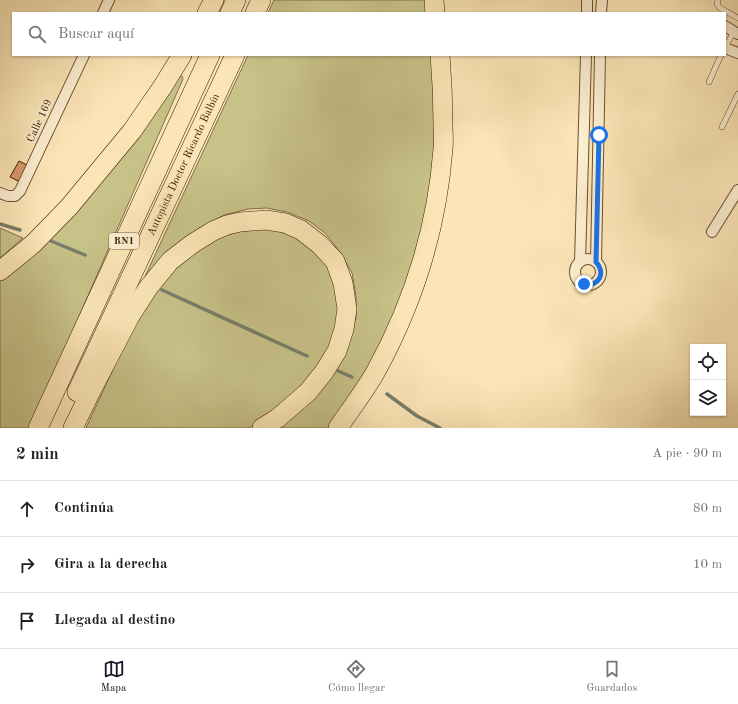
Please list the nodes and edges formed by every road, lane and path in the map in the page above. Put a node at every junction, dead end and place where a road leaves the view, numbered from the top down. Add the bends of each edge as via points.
1 (109, 0) edge
2 (214, 0) edge
3 (236, 0) edge
4 (261, 0) edge
5 (434, 0) edge
6 (588, 0) edge
7 (602, 0) edge
8 (718, 0) edge
9 (103, 12) edge
10 (208, 12) edge
11 (230, 12) edge
12 (255, 12) edge
13 (435, 12) edge
14 (587, 12) edge
15 (601, 12) edge
16 (738, 18) edge
17 (732, 31) edge
18 (726, 46) edge
19 (726, 48) edge
20 (738, 53) edge
21 (84, 56) edge
22 (181, 56) edge
23 (210, 56) edge
24 (235, 56) edge
25 (440, 56) edge
26 (586, 56) edge
27 (600, 56) edge
28 (721, 56) edge
29 (709, 82) dead end
30 (738, 94) edge
31 (722, 127) dead end
32 (738, 190) edge
33 (0, 193) edge
34 (712, 232) dead end
35 (580, 262) junction
36 (596, 262) junction
37 (0, 271) edge
38 (38, 428) edge
39 (62, 428) edge
40 (73, 428) edge
41 (262, 428) edge
42 (338, 428) edge

1 - 9 street
2 - 10 highway
3 - 11 highway
4 - 12 highway
5 - 13 highway
6 - 14 street
7 - 15 street
8 - 16 lane via 720,8
17 - 18 lane
19 - 20 street
21 - 33 street, Calle 169 via 20,191 15,196
22 - 37 highway via 132,131 69,207
23 - 38 highway, Autopista Doctor Ricardo Balbín / RN1
24 - 39 highway, Autopista Doctor Ricardo Balbín / RN1
25 - 42 highway via 443,148 428,242 405,310 390,343 374,374
26 - 35 street
27 - 36 street
28 - 29 lane
30 - 31 lane
32 - 34 street
35 - 36 street via 588,259
35 - 36 street via 575,275 588,285 597,282 601,274
40 - 41 highway via 130,316 170,261 192,244 227,225 266,220 285,223 301,230 335,261 343,283 347,309 337,351 324,372 308,392

